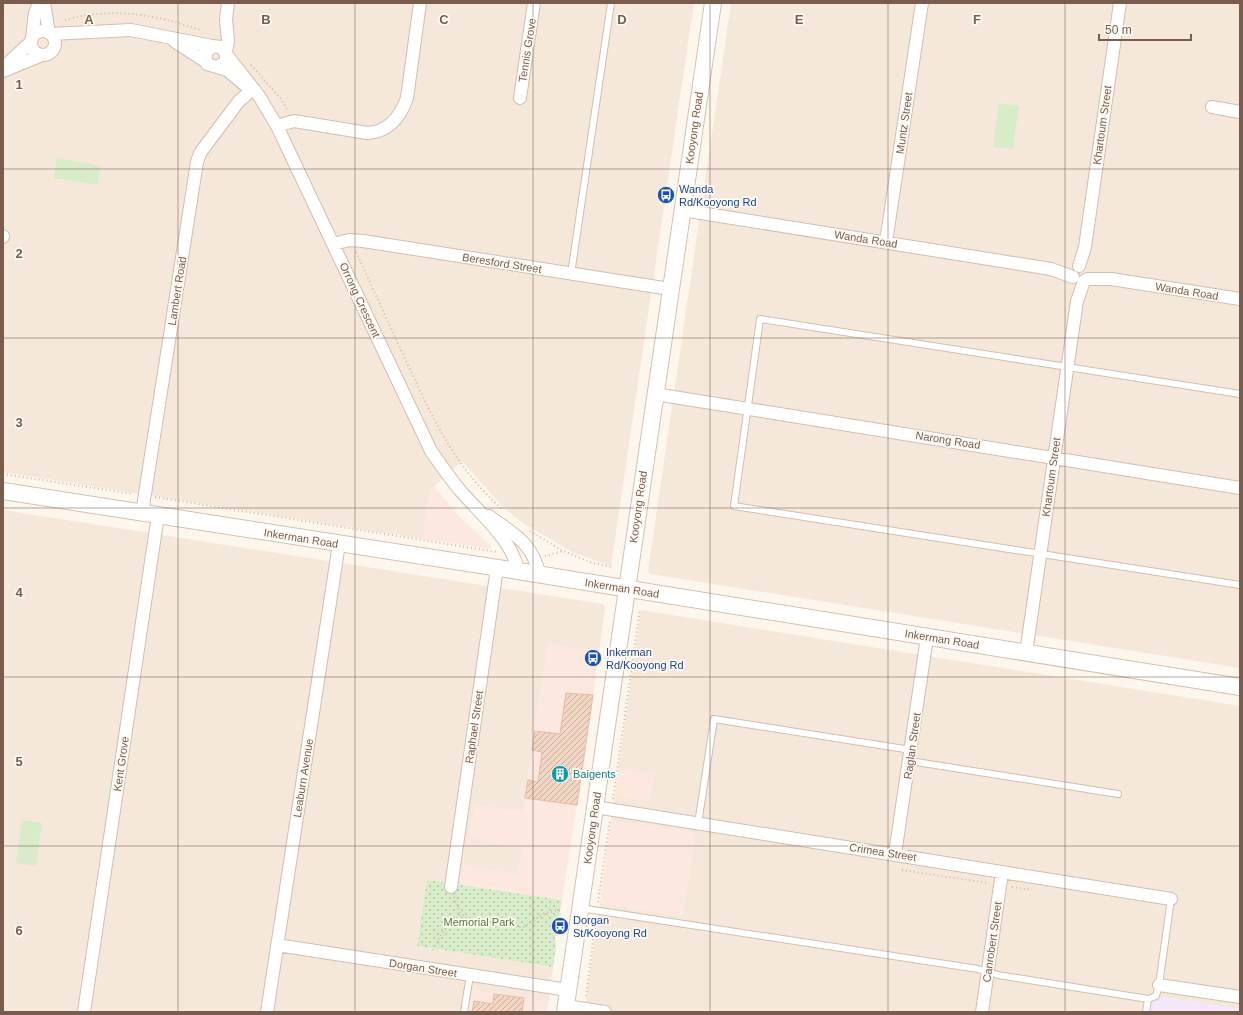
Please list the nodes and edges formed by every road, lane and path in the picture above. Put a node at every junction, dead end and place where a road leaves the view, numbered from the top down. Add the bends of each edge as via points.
1 (39, 3) edge
2 (44, 3) edge
3 (228, 3) edge
4 (420, 3) edge
5 (534, 3) edge
6 (611, 3) edge
7 (713, 3) edge
8 (922, 3) edge
9 (1120, 3) edge
10 (226, 19) junction
11 (49, 31) junction
12 (86, 33) junction
13 (168, 37) junction
14 (32, 40) junction
15 (215, 44) junction
16 (53, 50) junction
17 (226, 53) junction
18 (42, 55) junction
19 (205, 61) junction
20 (248, 62) dead end
21 (218, 67) junction
22 (3, 70) edge
23 (253, 89) junction
24 (520, 98) dead end
25 (1212, 107) dead end
26 (1240, 112) edge
27 (294, 121) junction
28 (277, 126) junction
29 (682, 210) junction
30 (349, 240) junction
31 (886, 242) junction
32 (334, 244) junction
33 (571, 274) junction
34 (1081, 274) junction
35 (670, 289) junction
36 (1240, 299) edge
37 (1068, 366) junction
38 (655, 394) junction
39 (1240, 394) edge
40 (748, 408) junction
41 (1054, 458) junction
42 (3, 474) edge
43 (1240, 488) edge
44 (3, 491) edge
45 (145, 496) junction
46 (473, 505) junction
47 (505, 512) dead end
48 (150, 514) junction
49 (529, 530) dead end
50 (339, 544) junction
51 (563, 551) junction
52 (1041, 554) junction
53 (513, 555) junction
54 (534, 556) junction
55 (612, 567) dead end
56 (497, 568) junction
57 (518, 571) junction
58 (539, 574) junction
59 (1240, 585) edge
60 (626, 589) junction
61 (927, 637) junction
62 (1026, 653) junction
63 (1240, 687) edge
64 (910, 756) junction
65 (1118, 794) dead end
66 (595, 807) junction
67 (698, 824) junction
68 (895, 854) junction
69 (1002, 872) junction
70 (451, 887) joint
71 (1171, 899) joint
72 (580, 908) junction
73 (563, 910) dead end
74 (461, 914) junction
75 (277, 945) junction
76 (433, 950) dead end
77 (988, 972) junction
78 (470, 975) junction
79 (1159, 985) junction
80 (1240, 997) edge
81 (1148, 999) junction
82 (566, 1003) edge
83 (84, 1012) edge
84 (267, 1012) edge
85 (464, 1012) edge
86 (605, 1012) edge
87 (982, 1012) edge
88 (1146, 1012) edge

1 - 14 street via 35,13
2 - 11 street
3 - 10 street
4 - 27 street via 407,98 404,108 392,125 367,133
5 - 24 street, Tennis Grove
6 - 33 lane
7 - 29 street, Kooyong Road
8 - 31 street, Muntz Street
9 - 34 street, Khartoum Street
10 - 15 street
10 - 17 street
11 - 12 street
11 - 14 street via 41,31
11 - 15 path via 77,17 133,13 184,24
11 - 16 street via 55,40
12 - 13 street via 131,30
12 - 16 street via 62,42
13 - 15 street
13 - 19 street
14 - 18 street via 34,51
14 - 22 street
15 - 17 street
15 - 19 street via 206,50
16 - 18 street
17 - 21 street via 226,60
17 - 23 street, Orrong Crescent
18 - 22 street
19 - 21 street via 211,66
20 - 27 path via 281,99
21 - 23 street, Orrong Crescent via 227,70 244,85
23 - 28 street, Orrong Crescent
23 - 45 street, Lambert Road via 239,101 200,153 197,162
25 - 26 street
27 - 28 street
28 - 32 street, Orrong Crescent
29 - 31 street, Wanda Road
29 - 35 street, Kooyong Road
30 - 32 street, Beresford Street
30 - 33 street, Beresford Street
30 - 47 path via 431,415 450,449 474,481
31 - 34 street, Wanda Road
32 - 46 street, Orrong Crescent via 422,435 443,469
33 - 35 street, Beresford Street
34 - 36 street, Wanda Road
34 - 37 street, Khartoum Street
35 - 38 street, Kooyong Road
37 - 39 lane
37 - 40 lane via 760,319
37 - 41 street, Khartoum Street
38 - 40 street, Narong Road
38 - 60 street, Kooyong Road
40 - 41 street, Narong Road
40 - 52 lane via 734,506
41 - 43 street, Narong Road
41 - 52 street, Khartoum Street
42 - 45 path
44 - 48 street, Inkerman Road
45 - 48 street, Lambert Road
45 - 53 path
46 - 53 street, Orrong Crescent via 504,540
46 - 54 street, Orrong Crescent via 522,541
48 - 50 street, Inkerman Road
48 - 83 street, Kent Grove
49 - 51 path
50 - 56 street, Inkerman Road
50 - 75 street, Leaburn Avenue
51 - 54 path
51 - 55 path via 590,562
52 - 59 lane
52 - 62 street, Khartoum Street
53 - 57 street, Orrong Crescent
54 - 58 street, Orrong Crescent
56 - 57 street, Inkerman Road
56 - 70 street, Raphael Street
57 - 58 street, Inkerman Road
58 - 60 street, Inkerman Road
60 - 61 street, Inkerman Road
60 - 66 street, Kooyong Road
61 - 62 street, Inkerman Road
61 - 64 street, Raglan Street
62 - 63 street, Inkerman Road
64 - 65 lane
64 - 67 lane via 714,718
64 - 68 street, Raglan Street
66 - 67 street, Crimea Street
66 - 72 street, Kooyong Road
67 - 68 street, Crimea Street
68 - 69 street, Crimea Street
69 - 71 street, Crimea Street
69 - 77 street, Canrobert Street
70 - 74 path
71 - 79 lane
72 - 77 lane
72 - 82 street, Kooyong Road
73 - 74 path via 545,913 523,927 486,927 472,922
74 - 76 path via 443,931
75 - 78 street, Dorgan Street
75 - 84 street, Leaburn Avenue
77 - 81 lane
77 - 87 street, Canrobert Street
78 - 82 street, Dorgan Street
78 - 85 lane
79 - 80 street
79 - 81 lane via 1156,996
81 - 88 lane
82 - 86 street, Dorgan Street

